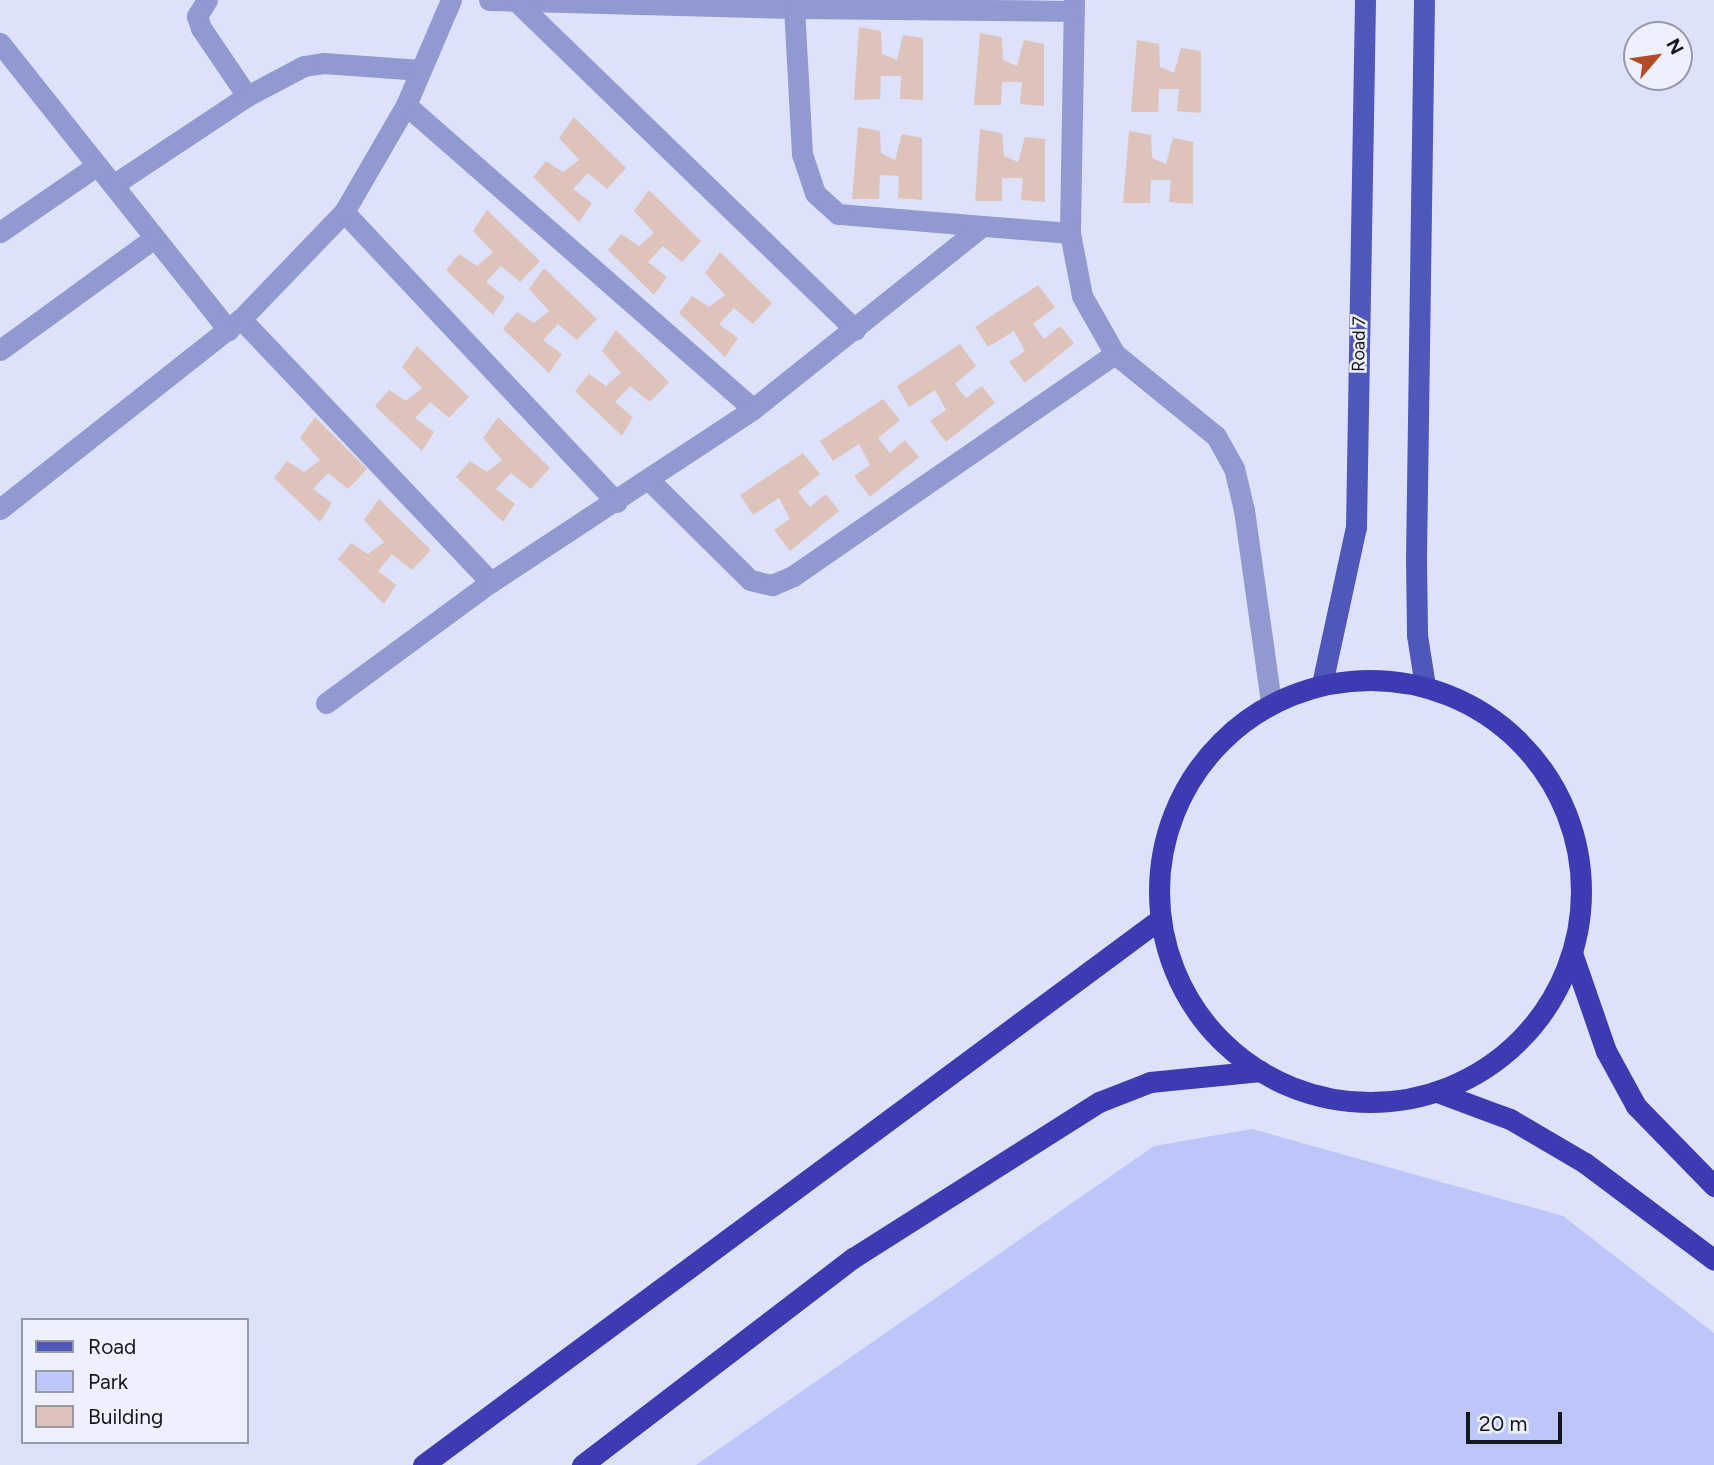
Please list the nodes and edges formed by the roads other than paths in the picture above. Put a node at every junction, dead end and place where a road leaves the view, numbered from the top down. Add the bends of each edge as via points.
1 (207, 0) edge
2 (452, 0) edge
3 (489, 0) edge
4 (1365, 0) edge
5 (1424, 0) edge
6 (517, 2) junction
7 (662, 2) edge
8 (795, 4) edge
9 (1074, 5) edge
10 (0, 43) edge
11 (421, 70) junction
12 (247, 96) junction
13 (406, 105) junction
14 (96, 166) junction
15 (113, 185) junction
16 (344, 212) junction
17 (982, 226) junction
18 (0, 232) edge
19 (1070, 233) junction
20 (153, 239) junction
21 (235, 325) junction
22 (855, 330) junction
23 (0, 350) edge
24 (1115, 354) junction
25 (753, 408) junction
26 (649, 480) junction
27 (616, 502) junction
28 (0, 509) edge
29 (491, 582) junction
30 (1322, 684) junction
31 (1425, 686) junction
32 (1272, 702) junction
33 (326, 703) dead end
34 (1160, 919) junction
35 (1572, 953) junction
36 (1260, 1071) junction
37 (1437, 1092) junction
38 (1714, 1186) edge
39 (1714, 1260) edge
40 (423, 1465) edge
41 (582, 1465) edge

1 - 12 street via 197,16 201,28
2 - 11 street
3 - 6 street
4 - 30 main road, Road 7 via 1356,527
5 - 31 main road via 1416,559 1417,635
6 - 7 street
6 - 22 street
7 - 8 street
8 - 9 street
8 - 17 street via 802,154 816,193 838,214
9 - 19 street
10 - 14 street
11 - 12 street via 323,62 286,73
11 - 13 street
12 - 15 street
13 - 16 street
13 - 25 street
14 - 15 street
14 - 18 street
15 - 20 street
16 - 21 street
16 - 27 street
17 - 19 street
17 - 22 street
19 - 24 street via 1082,296
20 - 21 street
20 - 23 street
21 - 28 street
21 - 29 street
22 - 25 street
24 - 26 street via 793,576 772,585 750,580
24 - 32 street via 1216,436 1234,468
25 - 26 street
26 - 27 street
27 - 29 street
29 - 33 street
30 - 31 highway via 1372,678
30 - 32 highway
31 - 35 highway via 1479,710 1522,744 1558,795 1578,854 1581,901
32 - 34 highway via 1216,744 1183,790 1165,835 1159,875
34 - 36 highway via 1177,976 1201,1017
34 - 40 highway
35 - 37 highway via 1555,993 1528,1032 1486,1068
35 - 38 highway via 1606,1051 1636,1106
36 - 37 highway via 1312,1094 1358,1102 1396,1101
36 - 41 highway via 1150,1082 1099,1102 853,1258
37 - 39 highway via 1510,1119 1585,1163

